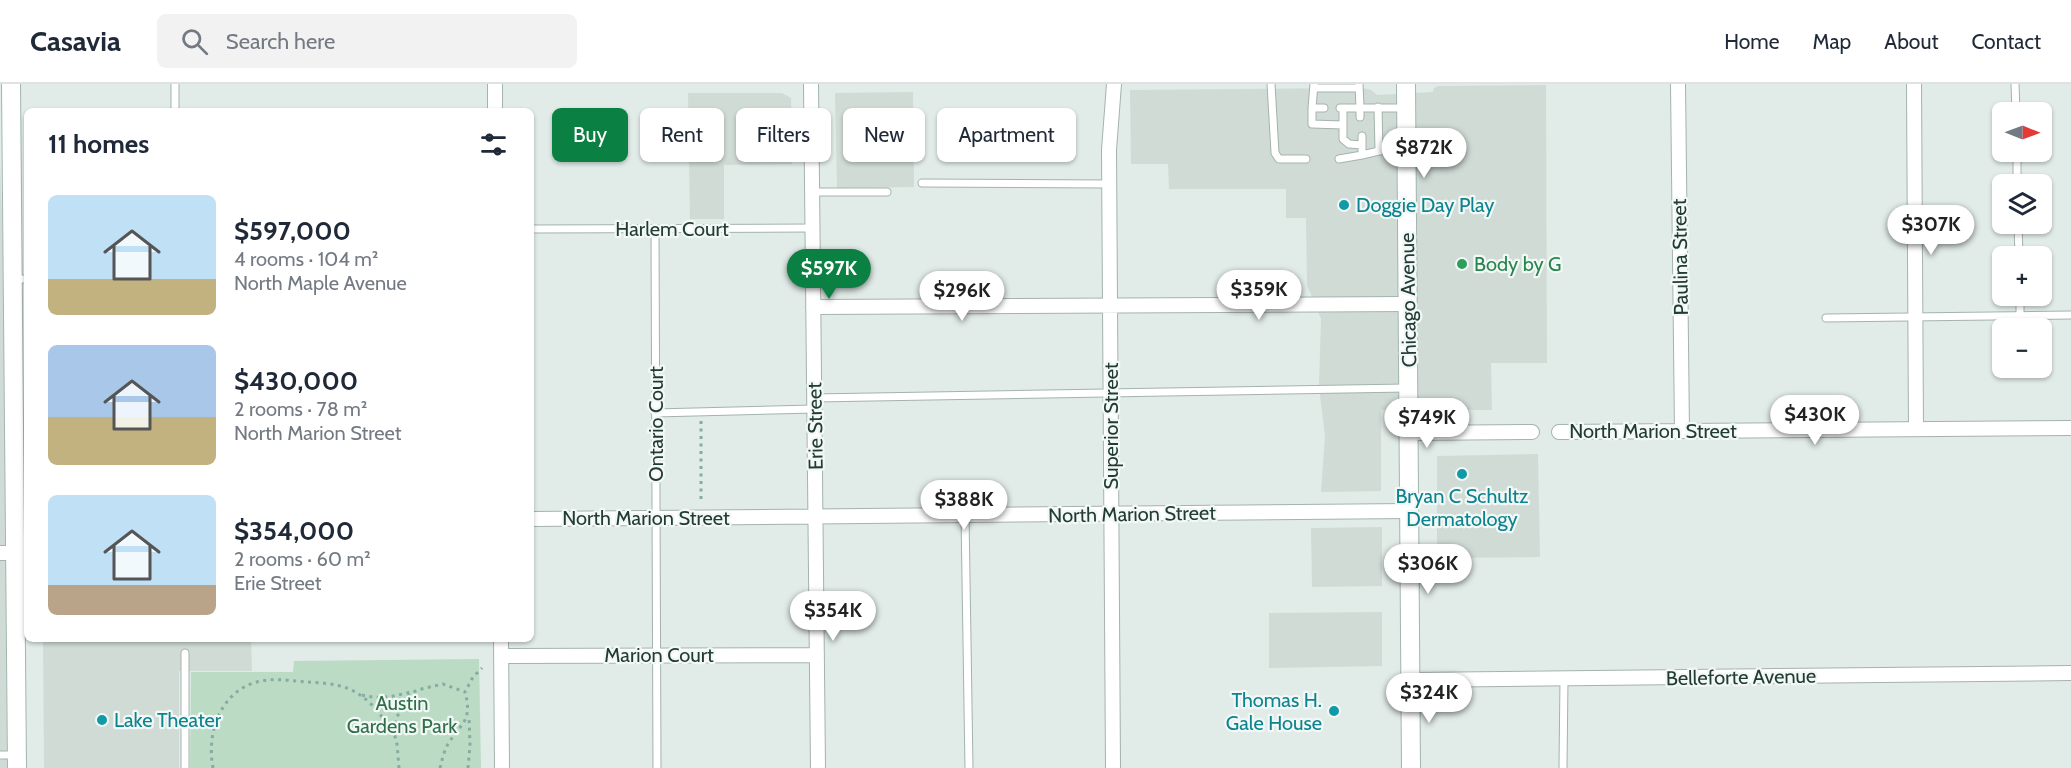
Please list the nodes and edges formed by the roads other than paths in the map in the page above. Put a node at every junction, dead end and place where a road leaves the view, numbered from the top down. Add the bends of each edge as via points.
1 (11, 84) edge
2 (175, 84) edge
3 (495, 84) edge
4 (811, 84) edge
5 (1114, 84) edge
6 (1270, 84) edge
7 (1406, 84) edge
8 (1678, 84) edge
9 (1914, 84) edge
10 (2015, 84) edge
11 (1314, 86) edge
12 (1359, 86) edge
13 (2016, 102) edge
14 (1378, 107) junction
15 (175, 108) edge
16 (495, 108) edge
17 (1312, 108) junction
18 (1324, 108) dead end
19 (1360, 108) junction
20 (1405, 108) junction
21 (1360, 117) dead end
22 (1344, 125) junction
23 (1362, 136) dead end
24 (1362, 145) junction
25 (1406, 149) junction
26 (1379, 151) junction
27 (1362, 155) junction
28 (1306, 159) dead end
29 (1339, 159) dead end
30 (922, 183) dead end
31 (1110, 184) junction
32 (812, 192) junction
33 (887, 192) dead end
34 (813, 228) junction
35 (534, 229) edge
36 (655, 229) junction
37 (13, 271) edge
38 (1408, 304) junction
39 (1110, 305) junction
40 (813, 306) junction
41 (2020, 306) edge
42 (2071, 315) edge
43 (2020, 316) junction
44 (1915, 317) junction
45 (1826, 318) dead end
46 (1408, 388) junction
47 (1111, 393) junction
48 (814, 403) junction
49 (655, 413) junction
50 (2071, 428) edge
51 (1916, 429) junction
52 (1682, 431) junction
53 (1532, 432) dead end
54 (1558, 432) dead end
55 (1409, 434) junction
56 (1409, 511) junction
57 (1112, 514) junction
58 (965, 515) junction
59 (816, 516) junction
60 (656, 518) junction
61 (534, 519) edge
62 (21, 523) edge
63 (8, 553) edge
64 (501, 642) edge
65 (185, 653) dead end
66 (658, 655) junction
67 (817, 655) junction
68 (501, 656) junction
69 (2071, 674) edge
70 (1564, 679) junction
71 (1411, 680) junction
72 (11, 759) edge
73 (185, 768) edge
74 (502, 768) edge
75 (657, 768) edge
76 (818, 768) edge
77 (969, 768) edge
78 (1113, 768) edge
79 (1411, 768) edge
80 (1563, 768) edge

1 - 37 main road
2 - 15 lane
3 - 16 street
4 - 32 street, Erie Street
5 - 31 street, Superior Street via 1108,150
6 - 28 lane via 1275,153 1279,159
7 - 20 main road, Chicago Avenue
8 - 52 street, Paulina Street
9 - 44 street
10 - 13 lane
11 - 12 lane
11 - 17 lane
12 - 19 lane
14 - 19 lane
14 - 20 lane
14 - 26 lane
17 - 18 lane
17 - 22 lane via 1312,124
19 - 21 lane
19 - 22 lane via 1342,108
20 - 25 main road, Chicago Avenue
22 - 24 lane via 1344,139 1349,144
23 - 24 lane
24 - 27 lane
25 - 26 lane
25 - 38 main road, Chicago Avenue
26 - 27 lane
27 - 29 lane
30 - 31 lane
31 - 39 street, Superior Street
32 - 33 lane
32 - 34 street, Erie Street
34 - 36 lane, Harlem Court
34 - 40 street, Erie Street
35 - 36 lane, Harlem Court
36 - 49 lane, Ontario Court
37 - 62 main road
38 - 39 street
38 - 46 main road, Chicago Avenue
39 - 40 street
39 - 47 street, Superior Street
40 - 48 street, Erie Street
41 - 43 lane
42 - 43 lane
43 - 44 lane
44 - 45 lane
44 - 51 street
46 - 47 lane
46 - 55 main road, Chicago Avenue
47 - 48 lane
47 - 57 street, Superior Street
48 - 49 lane
48 - 59 street, Erie Street
49 - 60 lane, Ontario Court
50 - 51 street, North Marion Street
51 - 52 street, North Marion Street
52 - 54 street, North Marion Street
53 - 55 street
55 - 56 main road, Chicago Avenue
56 - 57 street, North Marion Street
56 - 71 main road, Chicago Avenue
57 - 58 street, North Marion Street
57 - 78 street, Superior Street
58 - 59 street, North Marion Street
58 - 77 lane
59 - 60 street, North Marion Street
59 - 67 street, Erie Street
60 - 61 street, North Marion Street
60 - 66 lane, Ontario Court
62 - 63 main road
63 - 72 main road
64 - 68 street
65 - 73 lane
66 - 67 street, Marion Court
66 - 68 street, Marion Court
66 - 75 lane, Ontario Court
67 - 76 street, Erie Street
68 - 74 street
69 - 70 street, Belleforte Avenue
70 - 71 street, Belleforte Avenue
70 - 80 lane
71 - 79 main road, Chicago Avenue

